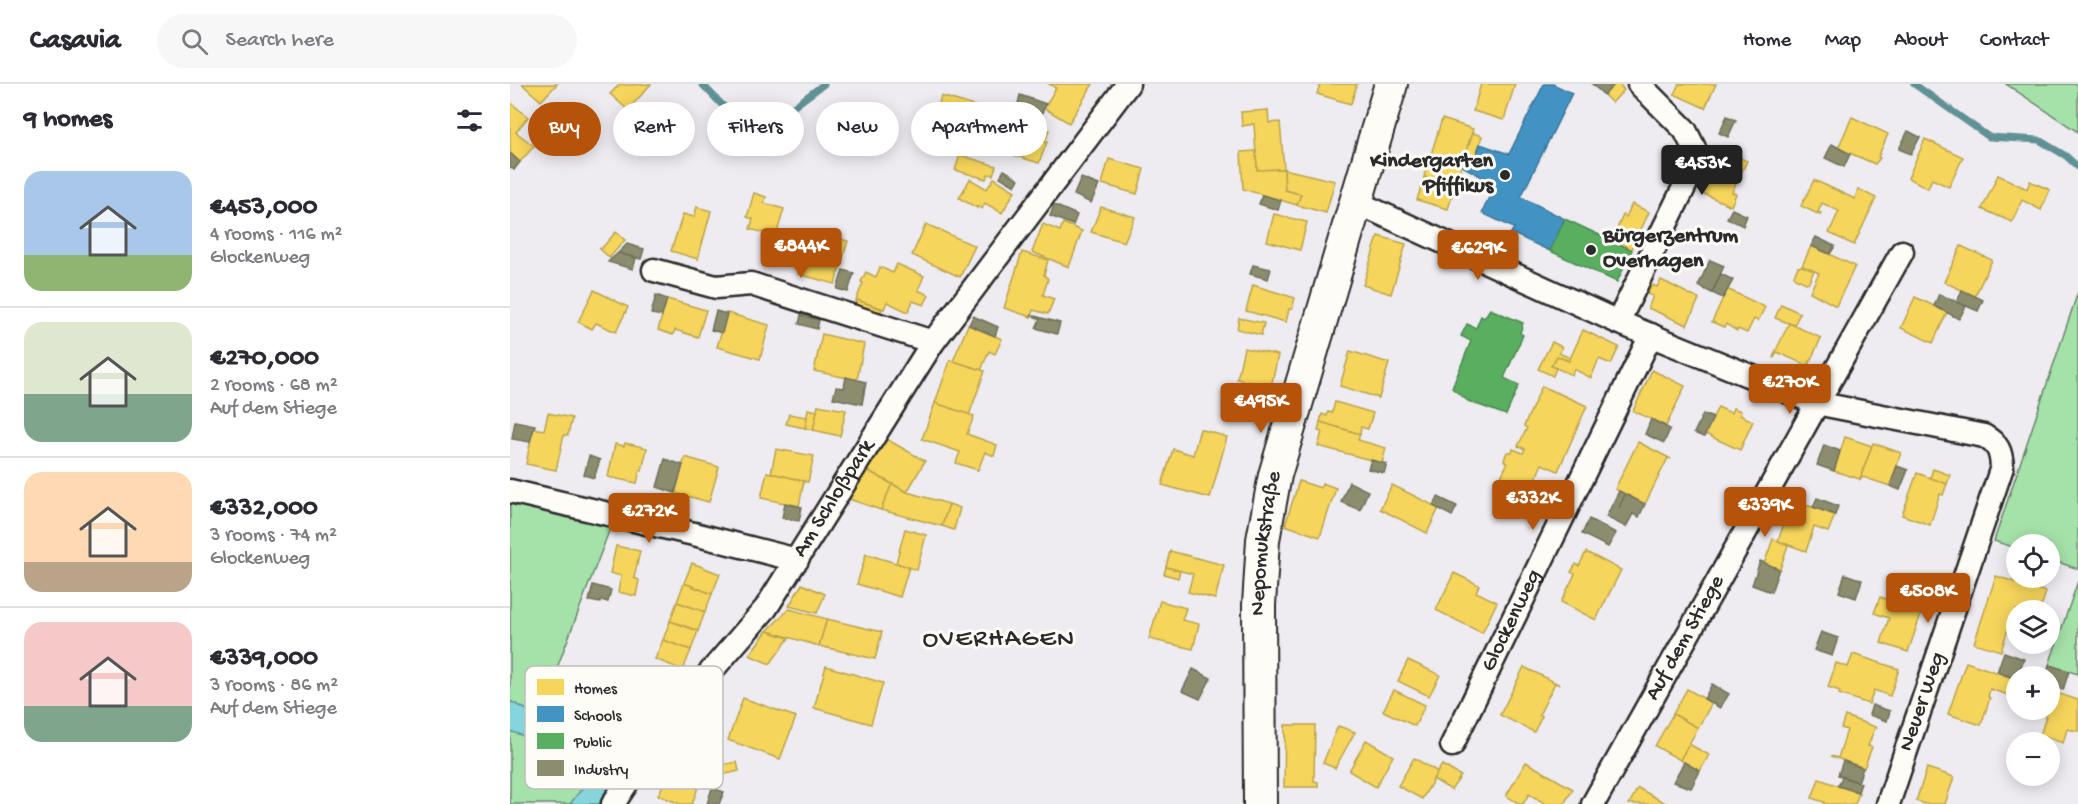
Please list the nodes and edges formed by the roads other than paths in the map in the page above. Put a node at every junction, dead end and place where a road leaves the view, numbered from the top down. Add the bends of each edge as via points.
1 (1128, 84) edge
2 (1391, 84) edge
3 (1639, 84) edge
4 (1356, 202) junction
5 (1902, 252) dead end
6 (654, 270) dead end
7 (1618, 322) junction
8 (1651, 335) junction
9 (933, 342) junction
10 (1816, 404) junction
11 (510, 491) edge
12 (797, 560) junction
13 (716, 666) edge
14 (1452, 745) dead end
15 (624, 789) edge
16 (614, 804) edge
17 (1260, 804) edge
18 (1593, 804) edge
19 (1888, 804) edge

1 - 9 street, Am Schloßpark
2 - 4 main road, Nepomukstraße
3 - 7 street via 1685,130 1694,148 1693,169
4 - 7 street
4 - 17 main road, Nepomukstraße via 1275,475 1263,540
5 - 10 street, Auf dem Stiege
6 - 9 street via 716,287 751,284
7 - 8 street
8 - 10 street
8 - 14 street, Glockenweg
9 - 12 street, Am Schloßpark
10 - 18 street, Auf dem Stiege
10 - 19 street, Neuer Weg via 1984,436 1995,442 2001,452 2002,467
11 - 12 street, Am Schloßpark
12 - 13 street via 766,608
15 - 16 street

